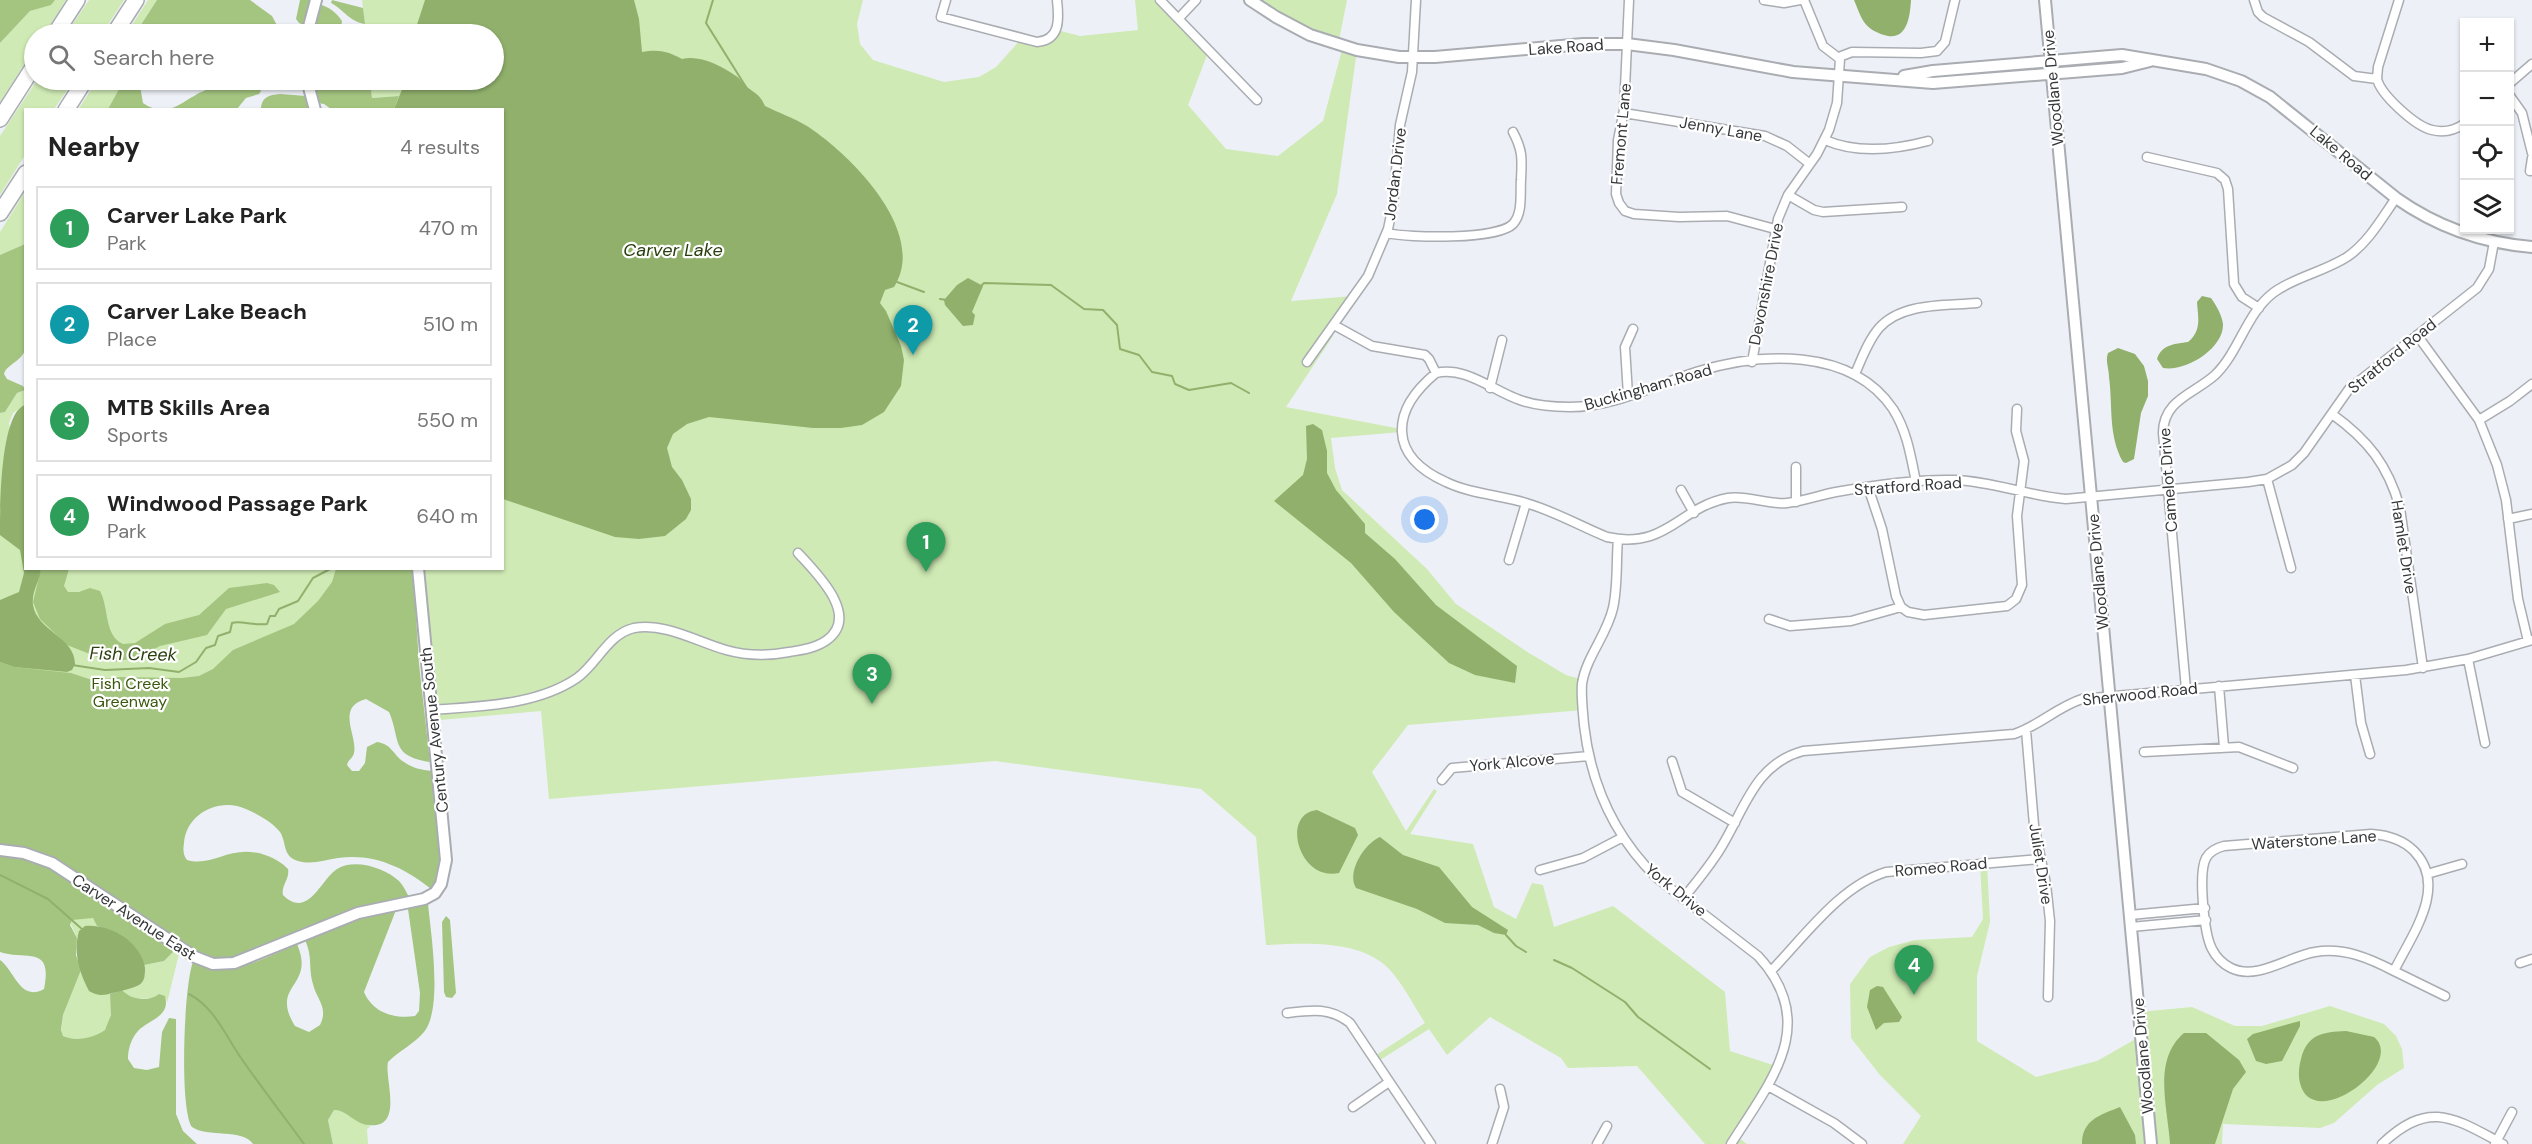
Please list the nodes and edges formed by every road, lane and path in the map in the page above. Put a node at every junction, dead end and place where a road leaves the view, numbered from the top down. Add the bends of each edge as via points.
1 (77, 0) edge
2 (136, 0) edge
3 (316, 0) edge
4 (946, 0) edge
5 (1057, 0) edge
6 (1160, 0) edge
7 (1196, 0) edge
8 (1250, 0) edge
9 (1416, 0) edge
10 (1629, 0) edge
11 (1764, 0) edge
12 (1802, 0) edge
13 (1955, 0) edge
14 (2045, 0) edge
15 (2253, 0) edge
16 (2399, 0) edge
17 (1179, 18) junction
18 (61, 24) edge
19 (120, 24) edge
20 (310, 24) edge
21 (1627, 44) junction
22 (1413, 57) junction
23 (1839, 57) junction
24 (2051, 61) junction
25 (2150, 61) junction
26 (2532, 64) edge
27 (2052, 73) junction
28 (1839, 77) junction
29 (1892, 78) junction
30 (2377, 79) junction
31 (2514, 80) edge
32 (24, 82) edge
33 (79, 90) edge
34 (310, 90) edge
35 (1257, 100) dead end
36 (2514, 101) edge
37 (67, 108) edge
38 (314, 108) edge
39 (1624, 113) junction
40 (0, 119) edge
41 (2460, 125) edge
42 (1513, 132) dead end
43 (1825, 140) junction
44 (1928, 141) dead end
45 (2532, 156) edge
46 (2147, 157) dead end
47 (1810, 164) junction
48 (2530, 171) dead end
49 (24, 176) edge
50 (1788, 195) junction
51 (2396, 198) junction
52 (1902, 207) dead end
53 (0, 213) edge
54 (1776, 230) junction
55 (1387, 233) junction
56 (2494, 242) junction
57 (2532, 247) edge
58 (1977, 303) dead end
59 (2259, 308) junction
60 (1334, 325) junction
61 (1633, 329) dead end
62 (2417, 335) junction
63 (1502, 340) dead end
64 (1307, 362) dead end
65 (1752, 362) junction
66 (1436, 373) junction
67 (1855, 374) junction
68 (2532, 384) edge
69 (1490, 387) junction
70 (1628, 395) junction
71 (2017, 409) dead end
72 (2332, 414) junction
73 (2479, 420) junction
74 (1796, 467) dead end
75 (2267, 478) junction
76 (1916, 482) junction
77 (1868, 487) junction
78 (2168, 489) junction
79 (1682, 490) dead end
80 (2021, 492) junction
81 (2091, 497) junction
82 (1526, 502) junction
83 (1796, 502) junction
84 (1694, 513) junction
85 (2532, 514) edge
86 (2508, 519) junction
87 (1618, 539) junction
88 (798, 553) dead end
89 (1509, 560) dead end
90 (2291, 568) dead end
91 (418, 570) edge
92 (1902, 607) junction
93 (1769, 619) dead end
94 (2530, 640) edge
95 (2468, 660) junction
96 (2423, 668) junction
97 (2355, 675) junction
98 (2219, 686) junction
99 (2186, 689) junction
100 (2110, 695) junction
101 (432, 710) junction
102 (2026, 730) junction
103 (2485, 743) dead end
104 (2224, 747) junction
105 (2144, 752) dead end
106 (2370, 754) dead end
107 (1589, 756) junction
108 (1672, 761) dead end
109 (2294, 768) dead end
110 (1442, 780) dead end
111 (1735, 823) junction
112 (1623, 837) junction
113 (0, 850) edge
114 (2041, 859) junction
115 (2462, 864) dead end
116 (1540, 870) dead end
117 (2427, 874) junction
118 (437, 890) joint
119 (1683, 899) junction
120 (2205, 908) junction
121 (2130, 915) junction
122 (2206, 920) junction
123 (2131, 927) junction
124 (2532, 959) edge
125 (2520, 963) dead end
126 (1771, 971) junction
127 (2394, 971) junction
128 (2445, 996) dead end
129 (2048, 997) dead end
130 (1287, 1012) dead end
131 (1389, 1082) junction
132 (1768, 1086) junction
133 (1500, 1089) dead end
134 (1353, 1107) dead end
135 (2512, 1112) dead end
136 (1607, 1126) dead end
137 (2498, 1143) edge
138 (1431, 1144) edge
139 (1492, 1144) edge
140 (1597, 1144) edge
141 (1731, 1144) edge
142 (1862, 1144) edge
143 (2151, 1144) edge
144 (2382, 1144) edge

1 - 18 highway
2 - 19 highway
3 - 20 street
4 - 5 street via 941,17 1037,42 1057,30
6 - 17 street
7 - 17 street
8 - 22 street, Lake Road via 1294,27 1332,43 1377,54
9 - 22 street, Jordan Drive
10 - 21 street, Fremont Lane
11 - 12 street
12 - 23 street via 1823,46
13 - 23 street via 1946,39 1937,51 1852,52
14 - 24 street, Woodlane Drive
15 - 30 street via 2261,15 2303,38 2351,74
16 - 30 street
17 - 35 street
21 - 22 street, Lake Road
21 - 28 street, Lake Road
21 - 39 street, Fremont Lane
22 - 55 street, Jordan Drive
23 - 28 street, Devonshire Drive
24 - 25 street, Lake Road via 2121,55
24 - 27 street, Woodlane Drive
24 - 29 street, Lake Road
25 - 27 street, Lake Road via 2122,68
25 - 51 street, Lake Road via 2206,69 2255,88 2282,105
26 - 31 street
27 - 29 street, Lake Road via 1933,83
27 - 81 street, Woodlane Drive
28 - 29 street, Lake Road
28 - 43 street, Devonshire Drive via 1834,116
30 - 41 street via 2386,97 2424,127 2445,131
32 - 40 highway
33 - 37 highway
34 - 38 street
36 - 45 street via 2522,112
39 - 47 street, Jenny Lane via 1765,136 1787,146
39 - 54 street, Fremont Lane via 1618,138 1616,194 1625,211 1674,217 1727,216
42 - 55 street via 1522,151 1520,208 1510,226 1495,232 1429,238
43 - 44 street via 1854,149 1895,149
43 - 47 street, Devonshire Drive
45 - 48 street
46 - 59 street via 2212,171 2224,180 2228,189 2234,284 2242,297
47 - 50 street, Devonshire Drive
49 - 53 highway
50 - 52 street via 1823,212
50 - 54 street, Devonshire Drive
51 - 56 street, Lake Road via 2442,225
51 - 59 street, Camelot Drive via 2355,251 2282,287
54 - 65 street, Devonshire Drive
55 - 60 street, Jordan Drive via 1368,276
56 - 57 street, Lake Road
56 - 62 street, Stratford Road via 2489,268 2477,288
58 - 67 street via 1914,309 1894,315 1871,338
59 - 78 street, Camelot Drive via 2220,369 2174,403 2165,417
60 - 64 street, Jordan Drive
60 - 66 street via 1372,346 1425,355
61 - 70 street via 1625,347
62 - 72 street, Stratford Road via 2358,379
62 - 73 street
63 - 69 street
65 - 67 street, Buckingham Road via 1824,363
65 - 70 street, Buckingham Road via 1699,372
66 - 69 street, Buckingham Road via 1455,371
66 - 82 street, Stratford Road via 1417,392 1402,419 1406,451 1421,467 1447,483
67 - 76 street, Buckingham Road via 1885,398 1896,415
68 - 73 street
69 - 70 street, Buckingham Road via 1522,401 1556,406 1587,406
71 - 80 street via 2016,431 2024,461
72 - 75 street, Stratford Road via 2298,459
72 - 96 street, Hamlet Drive via 2380,459 2395,491
73 - 86 street via 2497,465
74 - 83 street
75 - 78 street, Stratford Road
75 - 90 street
76 - 77 street, Stratford Road
76 - 80 street, Stratford Road via 1974,482
77 - 83 street, Stratford Road
77 - 92 street
78 - 81 street, Stratford Road
78 - 99 street, Camelot Drive
79 - 84 street
80 - 81 street, Stratford Road via 2066,499
80 - 92 street via 2017,516 2022,585 2016,599 1998,609 1924,615
81 - 100 street, Woodlane Drive
82 - 87 street, Stratford Road
82 - 89 street
83 - 84 street, Stratford Road via 1731,497
84 - 87 street, Stratford Road via 1651,537
85 - 86 street
86 - 94 street via 2516,586
87 - 107 street, York Drive via 1613,607 1582,683
88 - 101 street via 830,591 838,609 831,638 812,648 751,655 671,632 639,628 616,637 586,671 553,690 522,699
91 - 101 street, Century Avenue South
92 - 93 street via 1851,621 1790,626
94 - 95 street, Sherwood Road
95 - 96 street, Sherwood Road
95 - 103 street
96 - 97 street, Sherwood Road
97 - 98 street, Sherwood Road
97 - 106 street via 2361,723
98 - 99 street, Sherwood Road
98 - 104 street
99 - 100 street, Sherwood Road
100 - 102 street, Sherwood Road via 2072,702
100 - 121 street, Woodlane Drive
101 - 118 street, Century Avenue South via 446,860 444,878
102 - 111 street, Sherwood Road via 1790,754 1761,777
102 - 114 street, Juliet Drive via 2034,825
104 - 105 street
104 - 109 street via 2244,748
107 - 110 street, York Alcove via 1452,768
107 - 112 street, York Drive via 1600,794
108 - 111 street via 1682,792
111 - 119 street, Sherwood Road
112 - 116 street via 1583,858
112 - 119 street, York Drive via 1645,866
113 - 118 street, Carver Avenue East via 52,863 188,953 217,965 250,958 358,914 422,900
114 - 126 street, Romeo Road via 1886,872 1864,880 1843,896
114 - 129 street, Juliet Drive via 2050,921
115 - 117 street
117 - 120 street, Waterstone Lane via 2409,846 2380,835 2224,846 2211,852 2203,864
117 - 127 street via 2425,909
119 - 126 street, York Drive via 1750,948
120 - 121 street
120 - 122 street, Waterstone Lane
121 - 123 street, Woodlane Drive
122 - 123 street
122 - 127 street, Waterstone Lane via 2211,948 2217,957 2241,972 2330,951 2359,955
123 - 143 street, Woodlane Drive
124 - 125 street
126 - 132 street, York Drive via 1785,1006 1788,1033 1781,1062
127 - 128 street, Waterstone Lane
130 - 131 street via 1320,1010 1341,1015 1356,1030
131 - 134 street
131 - 138 street
132 - 141 street, York Drive
132 - 142 street via 1834,1123
133 - 139 street via 1504,1107
135 - 137 street
136 - 140 street
137 - 144 street via 2456,1119 2431,1117 2402,1127

